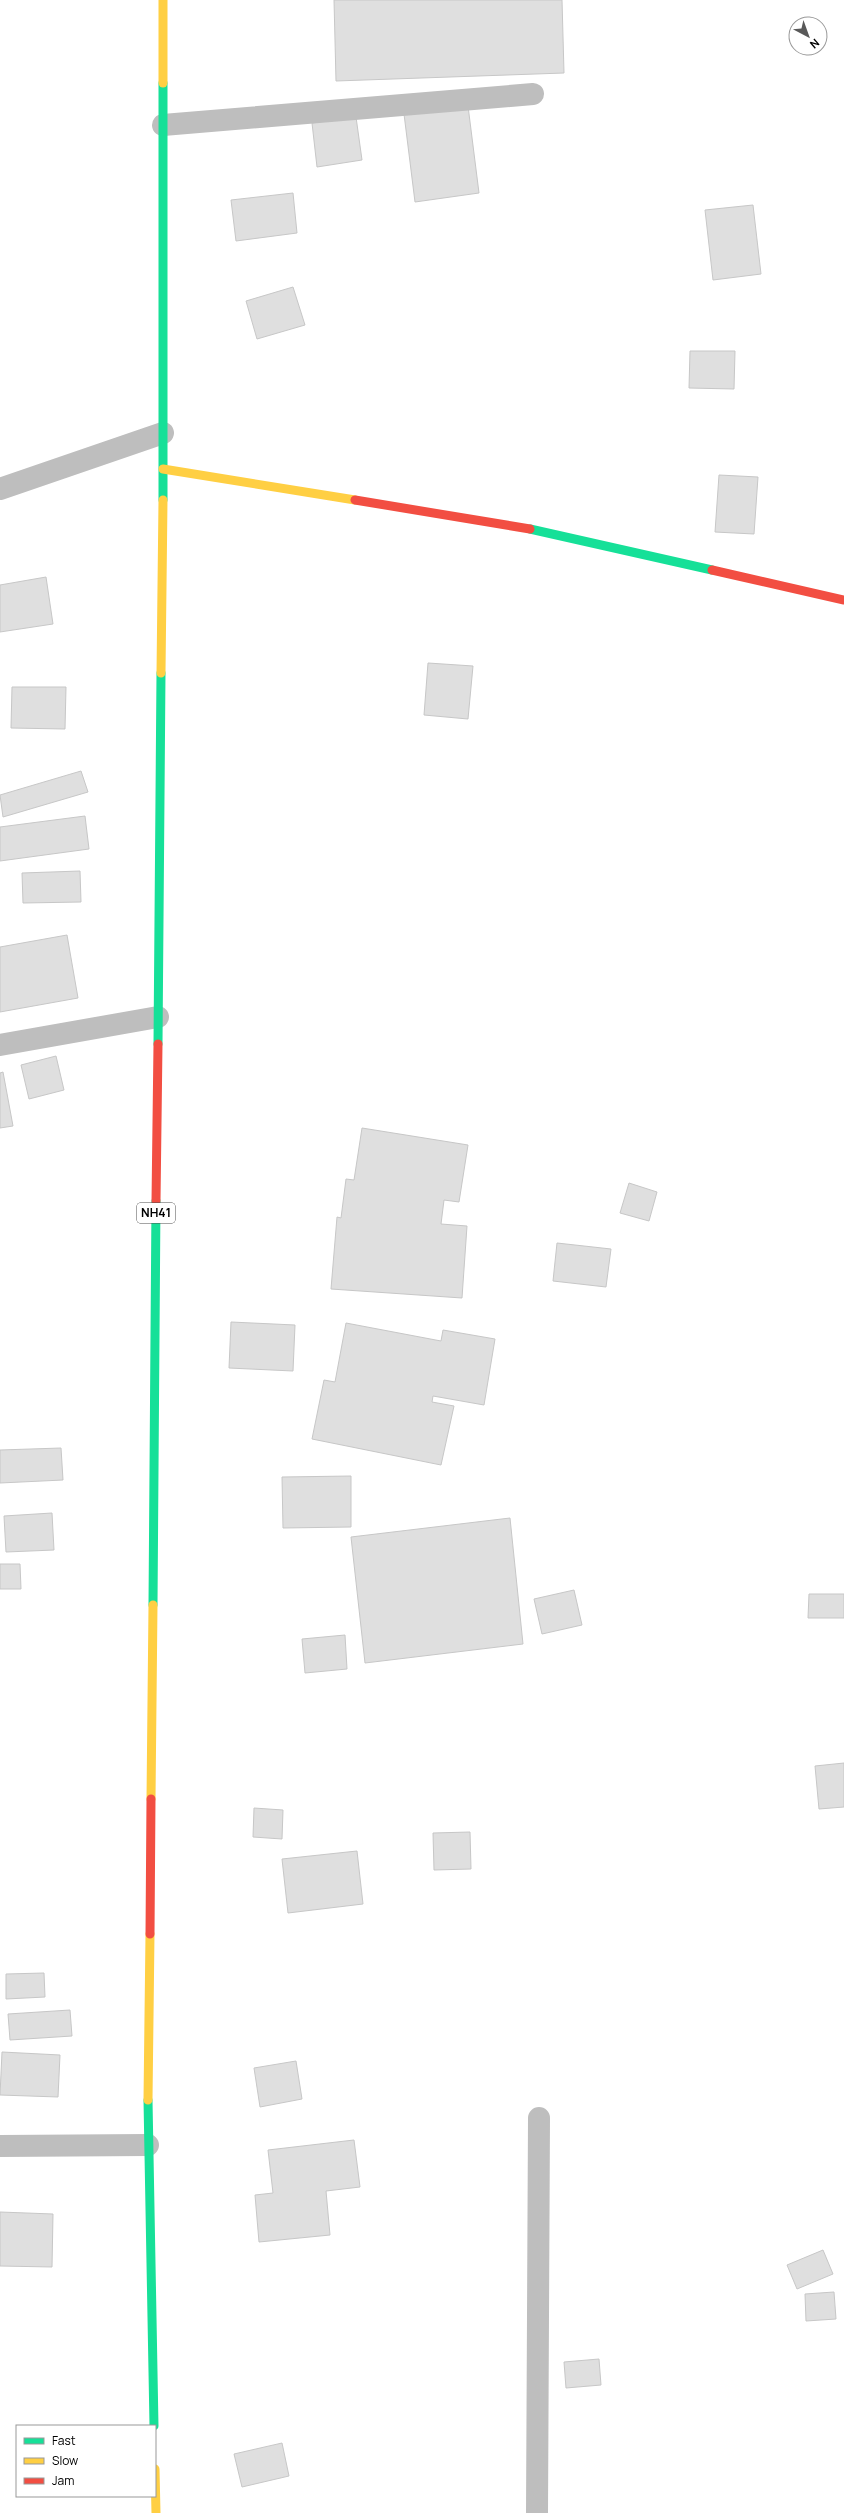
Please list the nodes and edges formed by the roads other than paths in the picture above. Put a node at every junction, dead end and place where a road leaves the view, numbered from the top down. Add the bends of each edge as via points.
1 (163, 0) edge
2 (533, 94) dead end
3 (162, 125) junction
4 (163, 433) junction
5 (163, 469) junction
6 (0, 489) edge
7 (844, 600) edge
8 (158, 1017) junction
9 (0, 1045) edge
10 (539, 2118) dead end
11 (148, 2145) junction
12 (0, 2146) edge
13 (154, 2425) edge
14 (156, 2497) edge
15 (156, 2513) edge
16 (537, 2513) edge

1 - 3 main road, NH41
2 - 3 street
3 - 4 main road, NH41
4 - 5 main road, NH41
4 - 6 street
5 - 7 main road via 544,531
5 - 8 main road, NH41
8 - 9 street
8 - 11 main road, NH41
10 - 16 street
11 - 12 street
11 - 13 main road, NH41
14 - 15 main road

